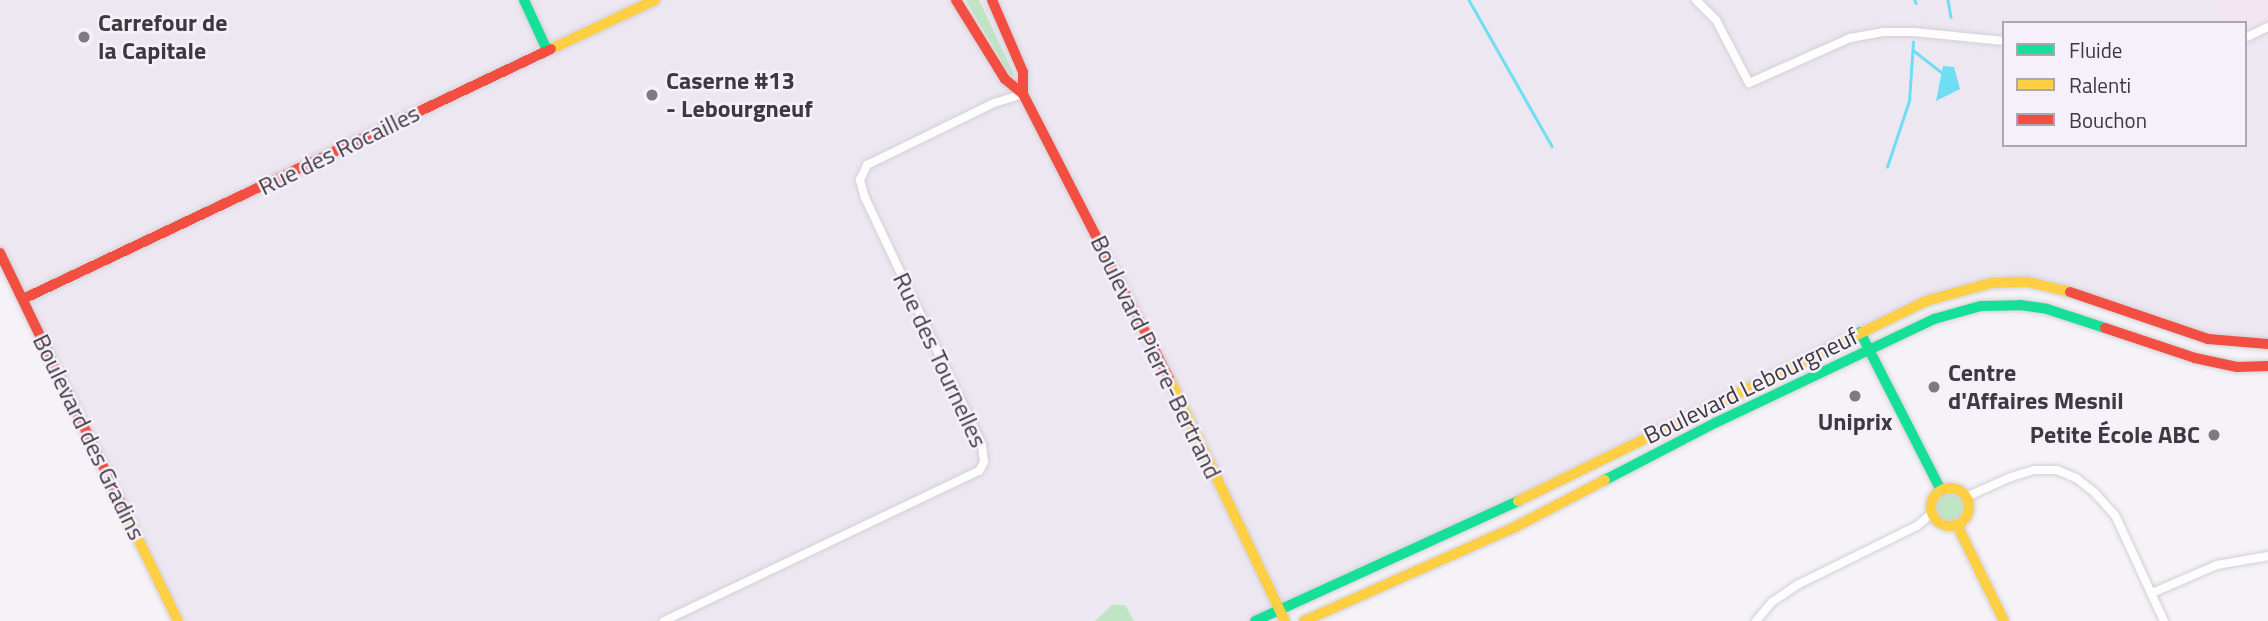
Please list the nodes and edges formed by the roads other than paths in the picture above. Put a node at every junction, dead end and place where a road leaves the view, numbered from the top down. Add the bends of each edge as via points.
1 (524, 0) edge
2 (654, 0) edge
3 (956, 0) edge
4 (992, 0) edge
5 (1696, 0) edge
6 (2268, 27) edge
7 (2247, 37) edge
8 (2002, 41) edge
9 (547, 50) junction
10 (1023, 94) junction
11 (0, 253) edge
12 (23, 299) junction
13 (1860, 332) junction
14 (2268, 344) edge
15 (1870, 350) junction
16 (2268, 366) edge
17 (1941, 490) junction
18 (1966, 497) junction
19 (1931, 514) junction
20 (1957, 525) junction
21 (2268, 556) edge
22 (2152, 593) junction
23 (1280, 609) junction
24 (178, 621) edge
25 (664, 621) edge
26 (1255, 621) edge
27 (1285, 621) edge
28 (1304, 621) edge
29 (1756, 621) edge
30 (2004, 621) edge
31 (2164, 621) edge

1 - 9 main road
2 - 9 main road, Rue des Rocailles
3 - 10 main road, Boulevard Pierre-Bertrand via 1005,79
4 - 10 main road, Boulevard Pierre-Bertrand via 1023,72
5 - 8 street via 1716,20 1749,83 1850,38 1884,32
6 - 7 street
9 - 12 main road, Rue des Rocailles
10 - 23 main road, Boulevard Pierre-Bertrand via 1181,401
10 - 25 street, Rue des Tournelles via 867,164 860,180 864,198 982,445 984,462 979,471
11 - 12 main road, Boulevard des Gradins
12 - 24 main road, Boulevard des Gradins
13 - 14 main road, Boulevard Lebourgneuf via 1961,289 2028,282 2208,338
13 - 15 main road
13 - 23 main road, Boulevard Lebourgneuf via 1579,473
15 - 16 main road, Boulevard Lebourgneuf via 1934,319 1981,306 2020,305 2070,314 2195,358
15 - 17 main road
15 - 28 main road, Boulevard Lebourgneuf via 1715,423 1576,498
17 - 18 main road via 1955,489
17 - 19 main road via 1932,499
18 - 20 main road via 1969,511
18 - 22 street via 2034,470 2057,470 2076,478 2115,515
19 - 20 main road via 1941,525
19 - 29 street via 1917,526 1799,584 1772,602
20 - 30 main road
21 - 22 street via 2217,565
22 - 31 street
23 - 26 main road, Boulevard Lebourgneuf
23 - 27 main road, Boulevard Pierre-Bertrand

